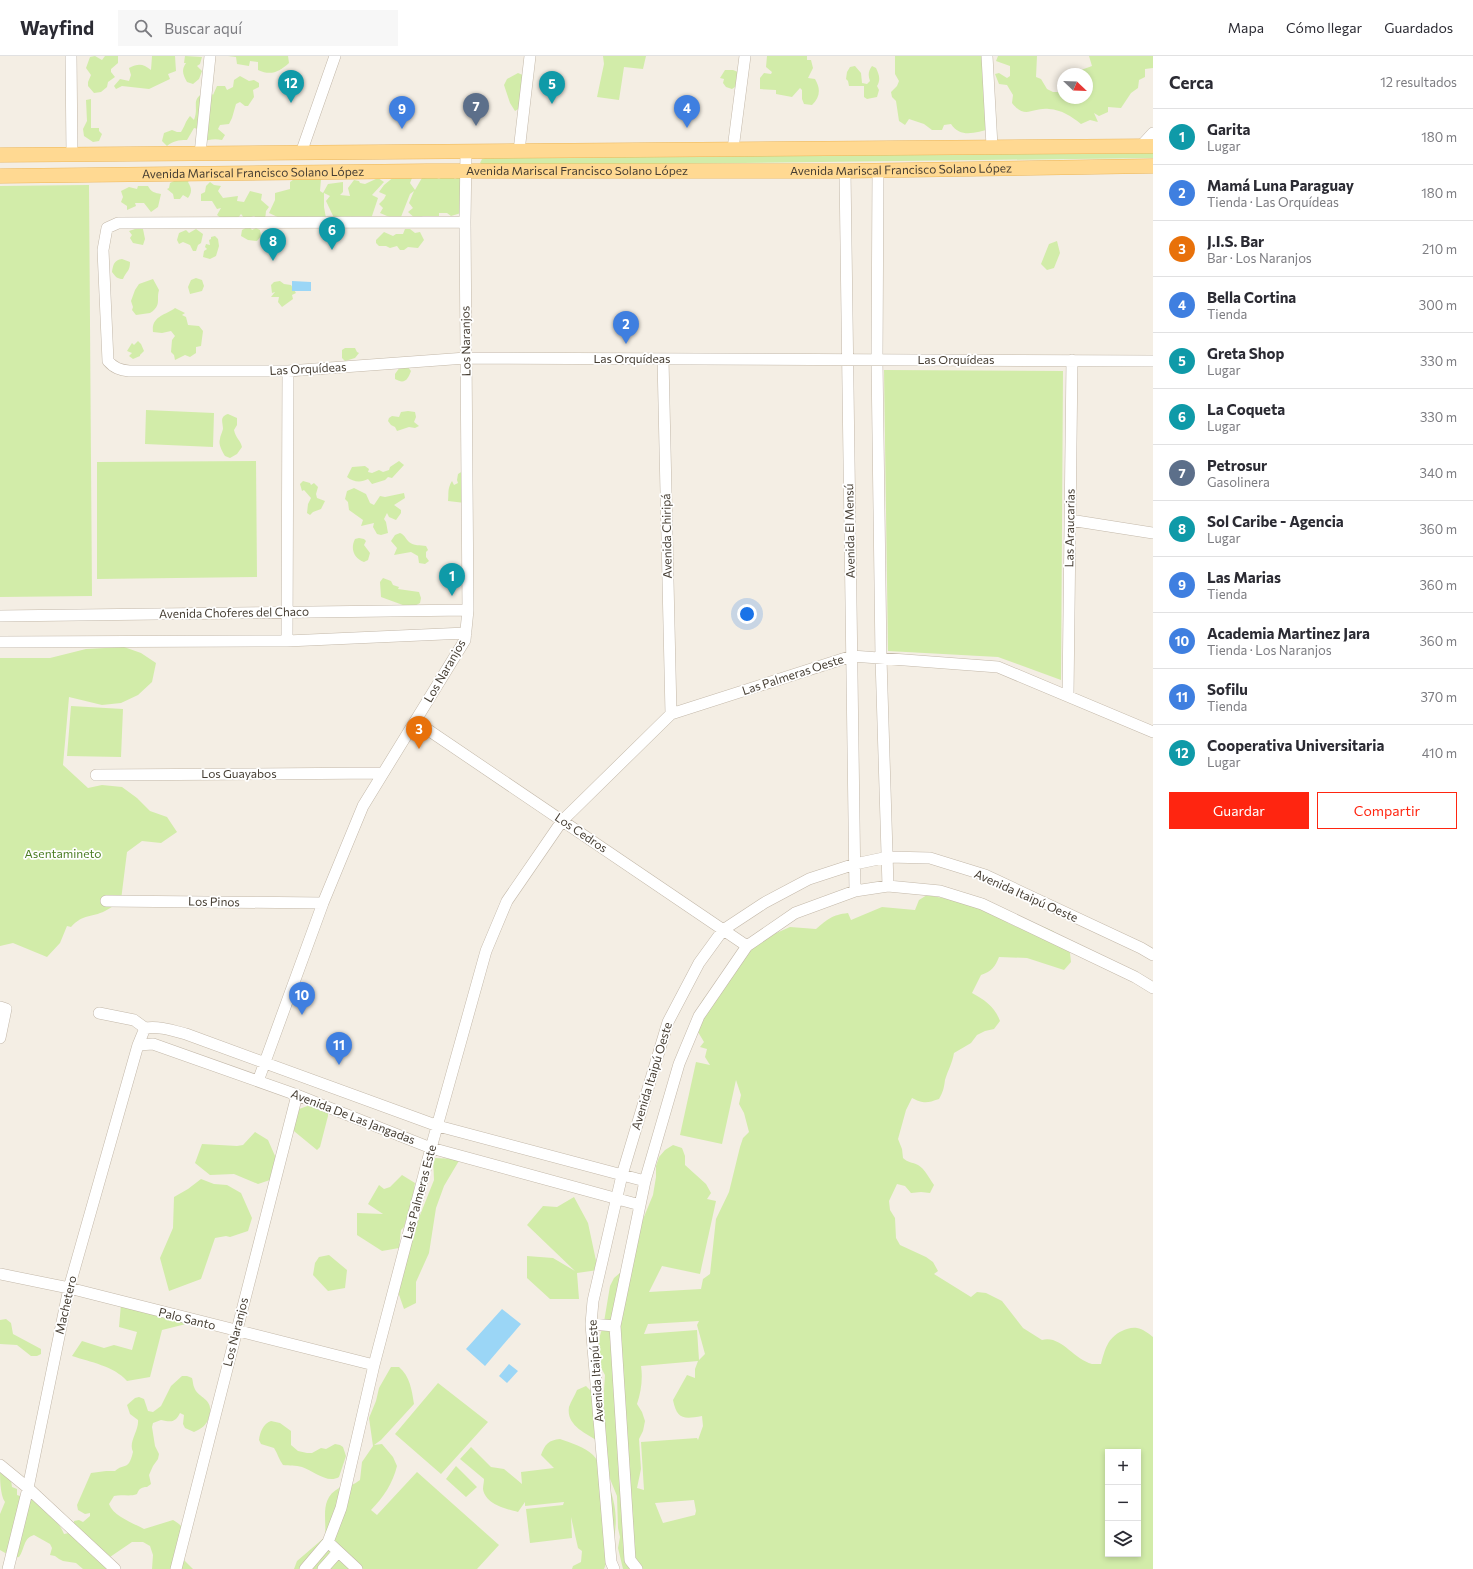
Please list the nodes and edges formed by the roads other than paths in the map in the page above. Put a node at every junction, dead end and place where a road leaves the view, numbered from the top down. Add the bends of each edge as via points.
1 (71, 56) edge
2 (210, 56) edge
3 (335, 56) edge
4 (530, 56) edge
5 (745, 56) edge
6 (987, 56) edge
7 (1153, 133) edge
8 (992, 146) junction
9 (1147, 146) edge
10 (733, 148) junction
11 (519, 151) junction
12 (466, 152) junction
13 (301, 153) junction
14 (72, 154) junction
15 (200, 154) junction
16 (0, 155) edge
17 (1153, 166) edge
18 (878, 170) junction
19 (845, 171) junction
20 (466, 172) junction
21 (0, 176) edge
22 (465, 222) junction
23 (466, 358) junction
24 (663, 359) junction
25 (848, 360) junction
26 (877, 360) junction
27 (1072, 360) junction
28 (1153, 361) edge
29 (288, 371) junction
30 (1070, 520) junction
31 (1153, 533) edge
32 (468, 610) junction
33 (288, 613) junction
34 (0, 616) edge
35 (466, 633) junction
36 (287, 641) junction
37 (0, 642) edge
38 (852, 656) junction
39 (881, 658) junction
40 (1068, 696) junction
41 (670, 714) junction
42 (415, 721) junction
43 (1153, 732) edge
44 (383, 773) junction
45 (96, 775) dead end
46 (562, 821) junction
47 (888, 857) junction
48 (854, 864) junction
49 (888, 886) junction
50 (855, 891) junction
51 (106, 901) dead end
52 (323, 903) junction
53 (723, 930) junction
54 (747, 946) junction
55 (1153, 955) edge
56 (1153, 988) edge
57 (0, 1007) edge
58 (99, 1013) dead end
59 (145, 1028) junction
60 (0, 1038) edge
61 (138, 1045) junction
62 (265, 1062) junction
63 (258, 1081) junction
64 (297, 1095) junction
65 (438, 1126) junction
66 (431, 1148) junction
67 (622, 1176) junction
68 (645, 1181) junction
69 (616, 1198) junction
70 (640, 1205) junction
71 (0, 1274) edge
72 (69, 1288) junction
73 (592, 1324) junction
74 (615, 1326) junction
75 (237, 1331) junction
76 (374, 1365) junction
77 (0, 1465) edge
78 (28, 1488) junction
79 (328, 1542) junction
80 (338, 1552) junction
81 (8, 1569) edge
82 (115, 1569) edge
83 (176, 1569) edge
84 (305, 1569) edge
85 (323, 1569) edge
86 (357, 1569) edge
87 (614, 1569) edge
88 (637, 1569) edge

1 - 14 street
2 - 15 street
3 - 13 street
4 - 11 street
5 - 10 street
6 - 8 street
7 - 9 street
8 - 9 main road, Avenida Mariscal Francisco Solano López
8 - 10 main road, Avenida Mariscal Francisco Solano López
10 - 11 main road, Avenida Mariscal Francisco Solano López
11 - 12 main road, Avenida Mariscal Francisco Solano López
12 - 13 main road, Avenida Mariscal Francisco Solano López
12 - 20 street, Los Naranjos
13 - 15 main road, Avenida Mariscal Francisco Solano López
14 - 15 main road, Avenida Mariscal Francisco Solano López
14 - 16 main road, Avenida Mariscal Francisco Solano López
17 - 18 main road, Avenida Mariscal Francisco Solano López
18 - 19 main road, Avenida Mariscal Francisco Solano López
18 - 26 street
19 - 20 main road, Avenida Mariscal Francisco Solano López
19 - 25 street, Avenida El Mensú
20 - 21 main road, Avenida Mariscal Francisco Solano López
20 - 22 street, Los Naranjos
22 - 23 street, Los Naranjos
22 - 29 street, Las Orquídeas via 118,223 107,228 103,250 108,361 112,365 129,371
23 - 24 street, Las Orquídeas
23 - 29 street, Las Orquídeas
23 - 32 street, Los Naranjos
24 - 25 street, Las Orquídeas
24 - 41 street, Avenida Chiripá
25 - 26 street, Las Orquídeas
25 - 38 street, Avenida El Mensú
26 - 27 street, Las Orquídeas
26 - 39 street
27 - 28 street, Las Orquídeas
27 - 30 street, Las Araucarias
29 - 33 street
30 - 31 street
30 - 40 street, Las Araucarias
32 - 33 street, Avenida Choferes del Chaco
32 - 35 street, Los Naranjos
33 - 34 street, Avenida Choferes del Chaco
33 - 36 street
35 - 36 street
35 - 42 street, Los Naranjos via 462,646
36 - 37 street
38 - 39 street, Las Palmeras Oeste
38 - 41 street, Las Palmeras Oeste
38 - 48 street, Avenida El Mensú
39 - 40 street, Las Palmeras Oeste via 998,667
39 - 47 street
40 - 43 street, Las Palmeras Oeste
41 - 46 street, Las Palmeras Oeste
42 - 44 street, Los Naranjos
42 - 46 street, Los Cedros
44 - 45 street, Los Guayabos
44 - 52 street, Los Naranjos via 362,806
46 - 53 street, Los Cedros
46 - 65 street, Las Palmeras Este via 507,901 486,951
47 - 48 street, Avenida Itaipú Oeste
47 - 49 street
47 - 55 street, Avenida Itaipú Oeste via 930,858 984,876
48 - 50 street, Avenida El Mensú
48 - 53 street, Avenida Itaipú Oeste via 809,879 764,903
49 - 50 street, Avenida Itaipú Oeste
49 - 56 street, Avenida Itaipú Oeste via 940,891 982,904
50 - 54 street, Avenida Itaipú Oeste via 795,914
51 - 52 street, Los Pinos
52 - 62 street, Los Naranjos
53 - 54 street, Los Cedros
53 - 67 street, Avenida Itaipú Oeste via 699,963 668,1022
54 - 68 street, Avenida Itaipú Oeste via 699,1016 679,1064
57 - 60 street via 6,1009
58 - 59 street via 134,1020
59 - 61 street, Machetero
59 - 62 street, Avenida De Las Jangadas via 165,1028
61 - 63 street, Avenida De Las Jangadas via 153,1044
61 - 72 street, Machetero
62 - 63 street, Los Naranjos
62 - 65 street, Avenida De Las Jangadas
63 - 64 street, Avenida De Las Jangadas
64 - 66 street, Avenida De Las Jangadas
64 - 75 street, Los Naranjos
65 - 66 street, Las Palmeras Este
65 - 67 street, Avenida De Las Jangadas
66 - 69 street, Avenida De Las Jangadas
66 - 76 street, Las Palmeras Este
67 - 68 street, Avenida De Las Jangadas
67 - 69 street, Avenida Itaipú Este
68 - 70 street, Avenida Itaipú Este
69 - 70 street, Avenida De Las Jangadas
69 - 73 street, Avenida Itaipú Este via 593,1301
70 - 74 street, Avenida Itaipú Este
71 - 72 street, Palo Santo
72 - 75 street, Palo Santo
72 - 78 street, Machetero
73 - 74 street
73 - 87 street, Avenida Itaipú Este via 611,1562
74 - 88 street, Avenida Itaipú Este via 630,1560
75 - 76 street, Palo Santo
75 - 83 street, Los Naranjos
76 - 79 street, Las Palmeras Este via 341,1508
77 - 78 street
78 - 81 street, Machetero
78 - 82 street
79 - 80 street
79 - 84 street, Las Palmeras Este
80 - 85 street
80 - 86 street

